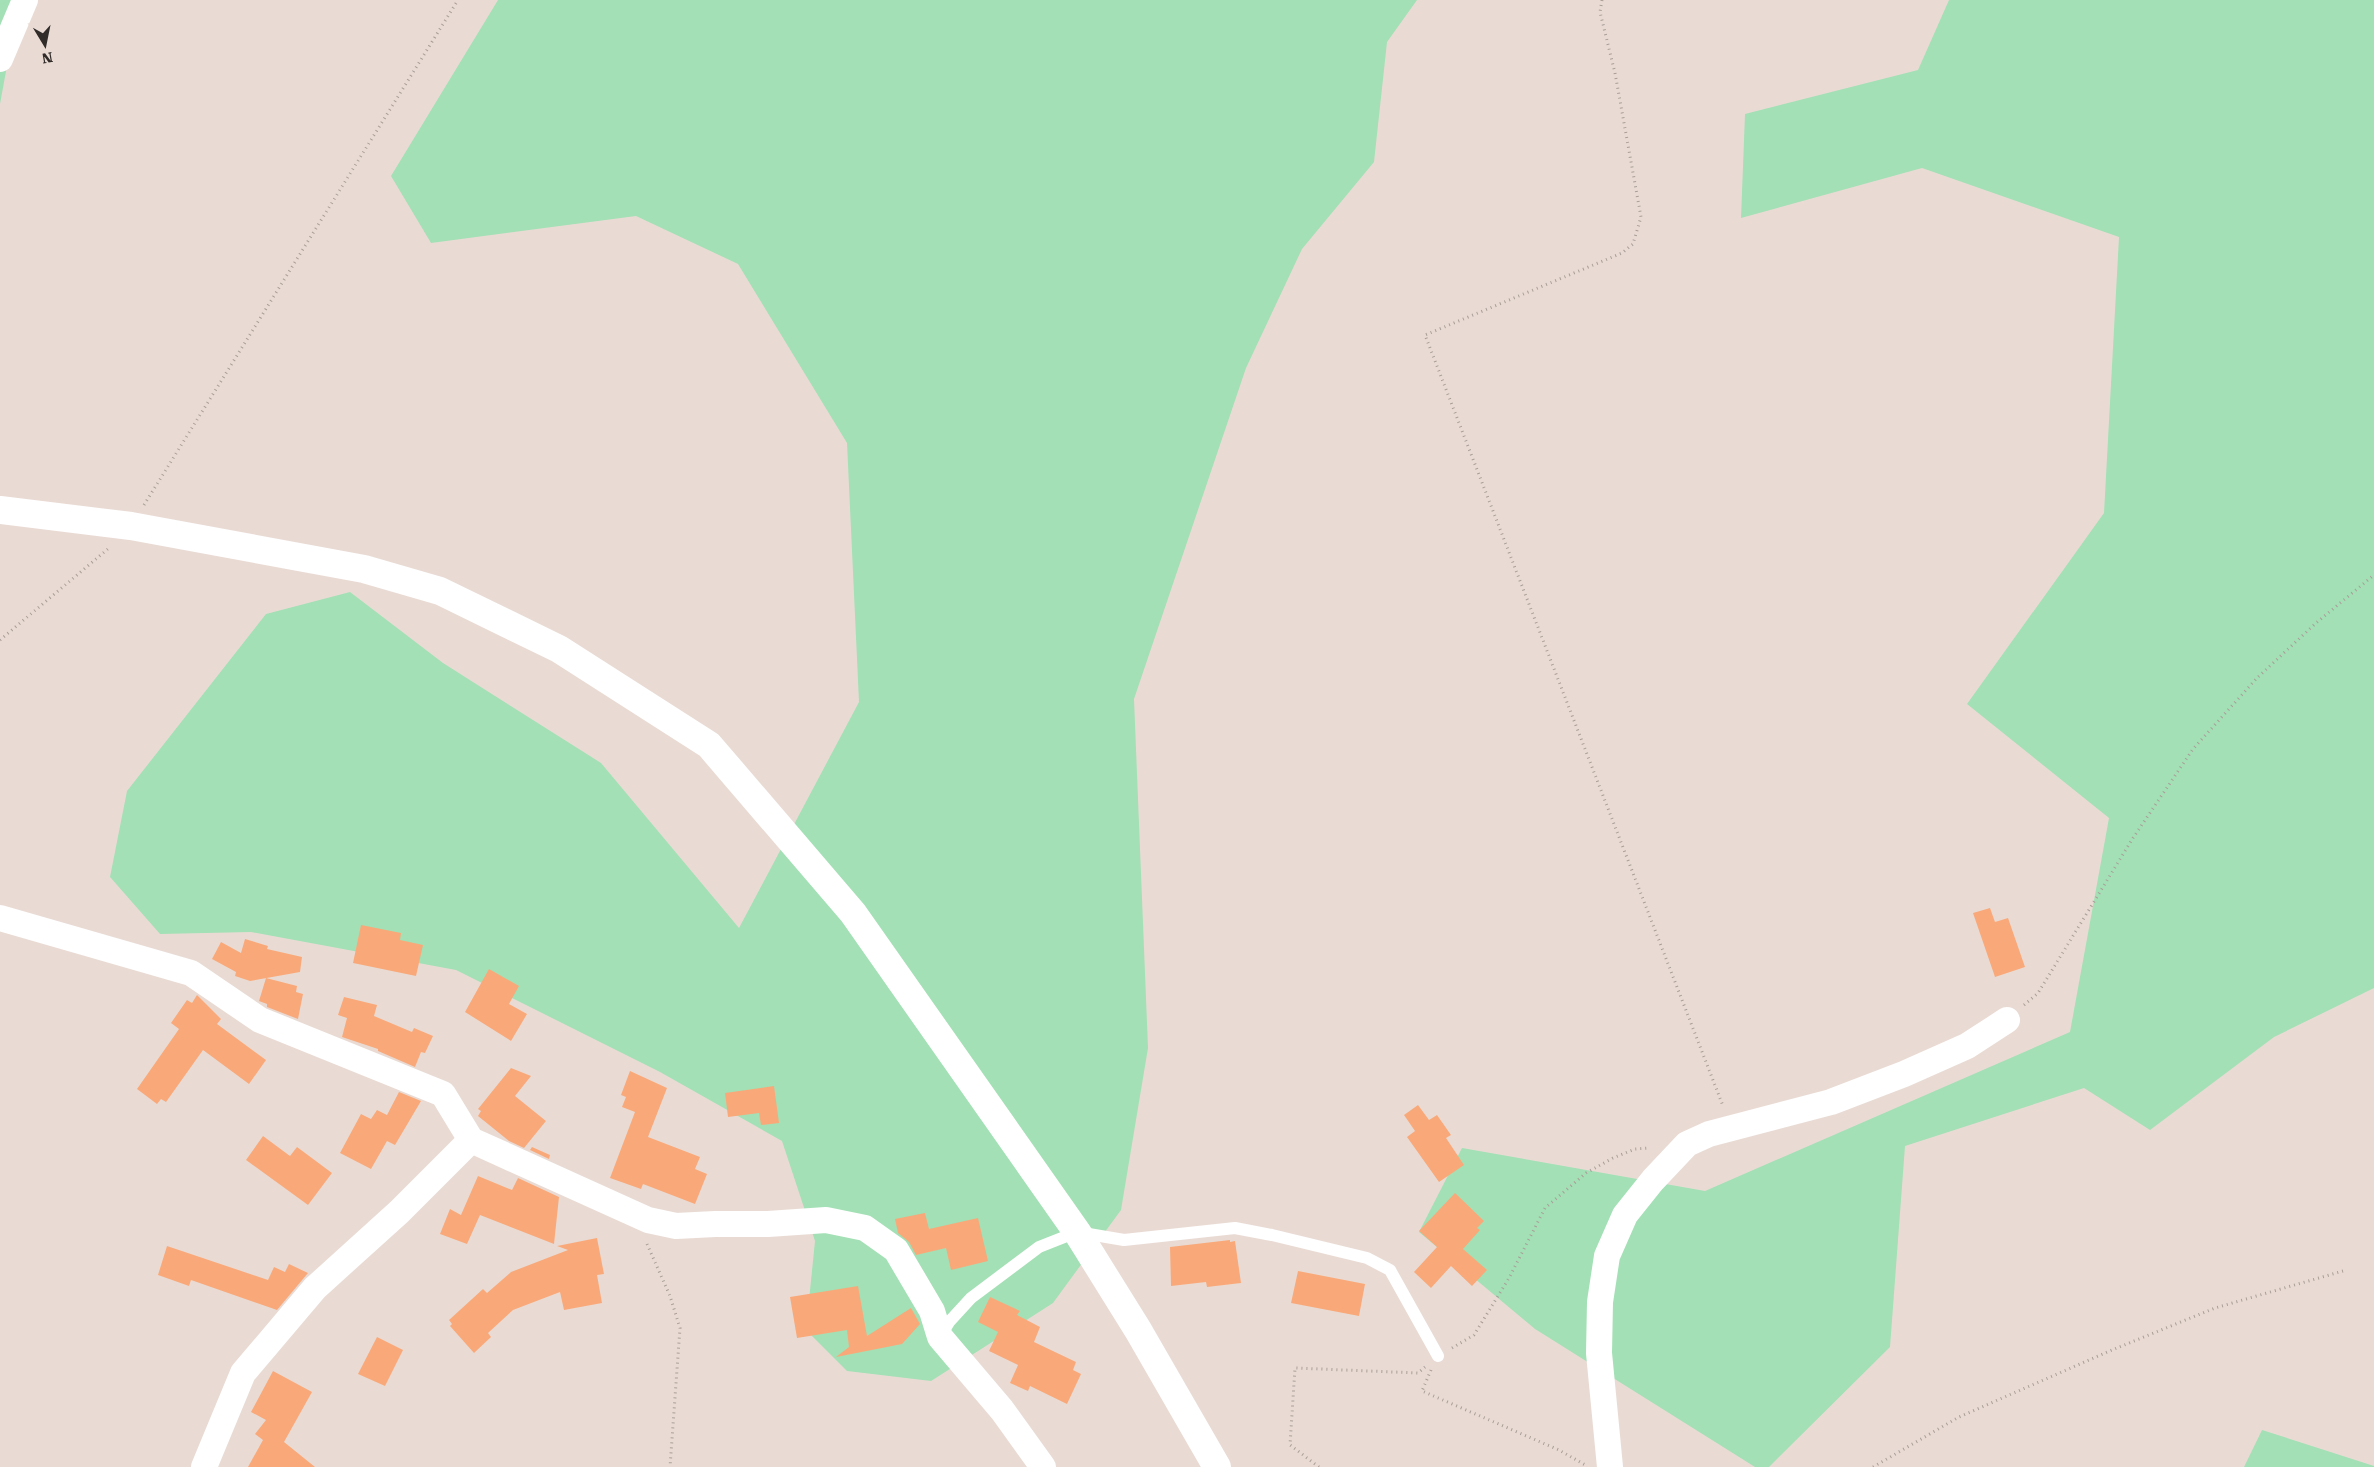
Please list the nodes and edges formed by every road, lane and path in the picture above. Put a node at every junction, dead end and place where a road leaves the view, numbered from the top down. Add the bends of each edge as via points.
1 (25, 0) edge
2 (458, 0) edge
3 (1602, 0) edge
4 (0, 59) edge
5 (0, 510) edge
6 (131, 526) junction
7 (2374, 575) edge
8 (0, 640) edge
9 (0, 918) edge
10 (2008, 1020) joint
11 (1731, 1128) junction
12 (471, 1140) junction
13 (1687, 1144) junction
14 (676, 1226) junction
15 (1077, 1232) junction
16 (2343, 1271) dead end
17 (940, 1337) junction
18 (1438, 1356) junction
19 (204, 1467) edge
20 (670, 1467) edge
21 (1044, 1467) edge
22 (1217, 1467) edge
23 (1319, 1467) edge
24 (1589, 1467) edge
25 (1610, 1467) edge
26 (1873, 1467) edge

1 - 4 street
2 - 6 path
3 - 11 path via 1600,12 1615,73 1641,217 1633,244 1622,253 1425,335
5 - 6 street
6 - 8 path via 105,552
6 - 15 street via 364,569 440,591 559,649 708,745 853,913
7 - 10 path via 2257,678 2193,749 2133,838 2038,993
9 - 12 street via 191,972 260,1020 443,1094
10 - 11 street via 1967,1046 1904,1074 1831,1102
11 - 13 street
12 - 14 street via 648,1220
12 - 19 street via 399,1212 315,1288 243,1373
13 - 18 path via 1635,1150 1586,1173 1546,1208 1474,1335
13 - 25 street via 1625,1215 1607,1256 1600,1302 1599,1353
14 - 17 street via 826,1220 865,1228 896,1250 932,1311
14 - 20 path via 646,1240 680,1328
15 - 17 lane via 1039,1247 971,1298
15 - 18 lane via 1124,1240 1234,1228 1368,1258 1390,1270
15 - 22 street
16 - 26 path via 2216,1308 2112,1350 1958,1417
17 - 21 street via 1002,1410
18 - 23 path via 1418,1373 1294,1368 1290,1445
18 - 24 path via 1422,1391 1559,1450

